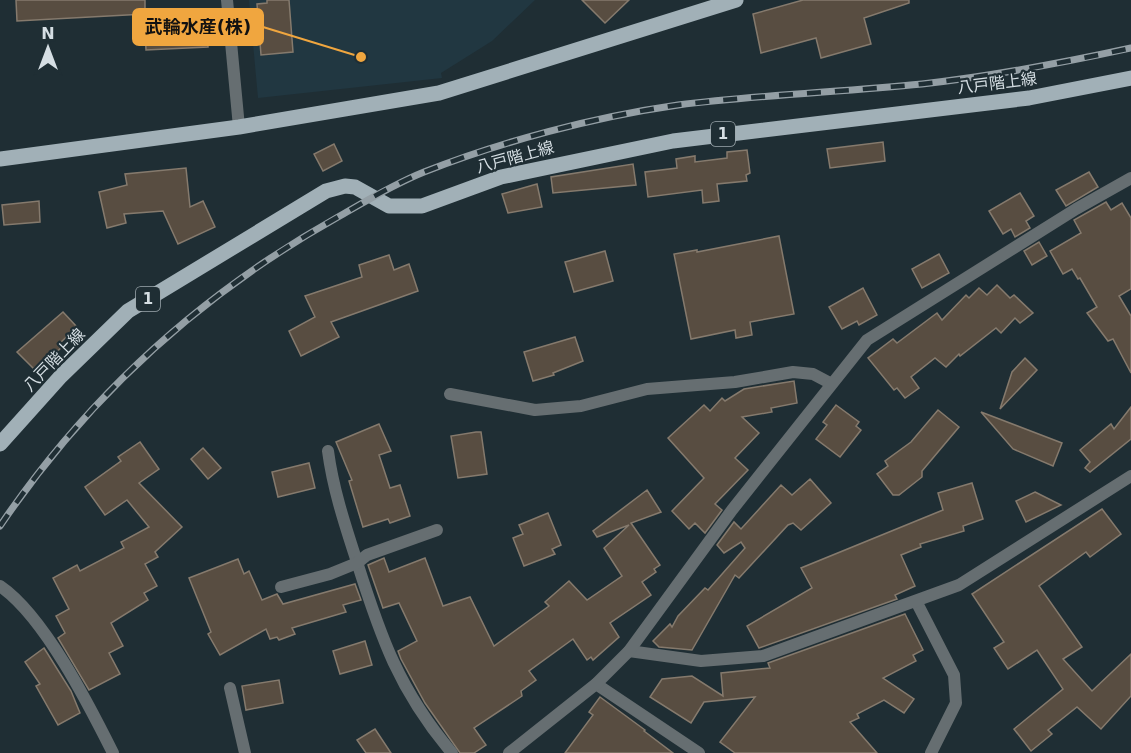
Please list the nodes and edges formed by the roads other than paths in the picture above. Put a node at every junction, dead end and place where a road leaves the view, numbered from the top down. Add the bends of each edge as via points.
1 (227, 0) edge
2 (736, 0) edge
3 (710, 4) edge
4 (1131, 78) edge
5 (239, 128) junction
6 (0, 159) edge
7 (1131, 178) edge
8 (830, 383) junction
9 (450, 394) dead end
10 (0, 444) edge
11 (328, 451) dead end
12 (1131, 476) edge
13 (437, 530) dead end
14 (357, 563) junction
15 (0, 586) edge
16 (281, 587) dead end
17 (916, 601) junction
18 (629, 651) junction
19 (596, 684) junction
20 (230, 688) dead end
21 (113, 753) edge
22 (245, 753) edge
23 (452, 753) edge
24 (509, 753) edge
25 (699, 753) edge
26 (931, 753) edge

1 - 5 street
2 - 3 main road
3 - 5 main road via 439,93
4 - 10 main road, 八戸階上線 / 1 via 1029,98 673,141 501,177 422,206 390,206 345,186 326,191 128,311 61,376
5 - 6 main road
7 - 8 street via 867,340
8 - 9 street via 813,374 793,372 735,382 647,389 581,406 535,410
8 - 18 street
11 - 14 street via 332,480
12 - 17 street via 959,585
13 - 14 street via 367,555
14 - 16 street
14 - 23 street via 378,628 406,692
15 - 21 street via 58,653
17 - 18 street via 763,656 701,661
17 - 26 street via 954,675 956,703
18 - 19 street
19 - 24 street
19 - 25 street
20 - 22 street

